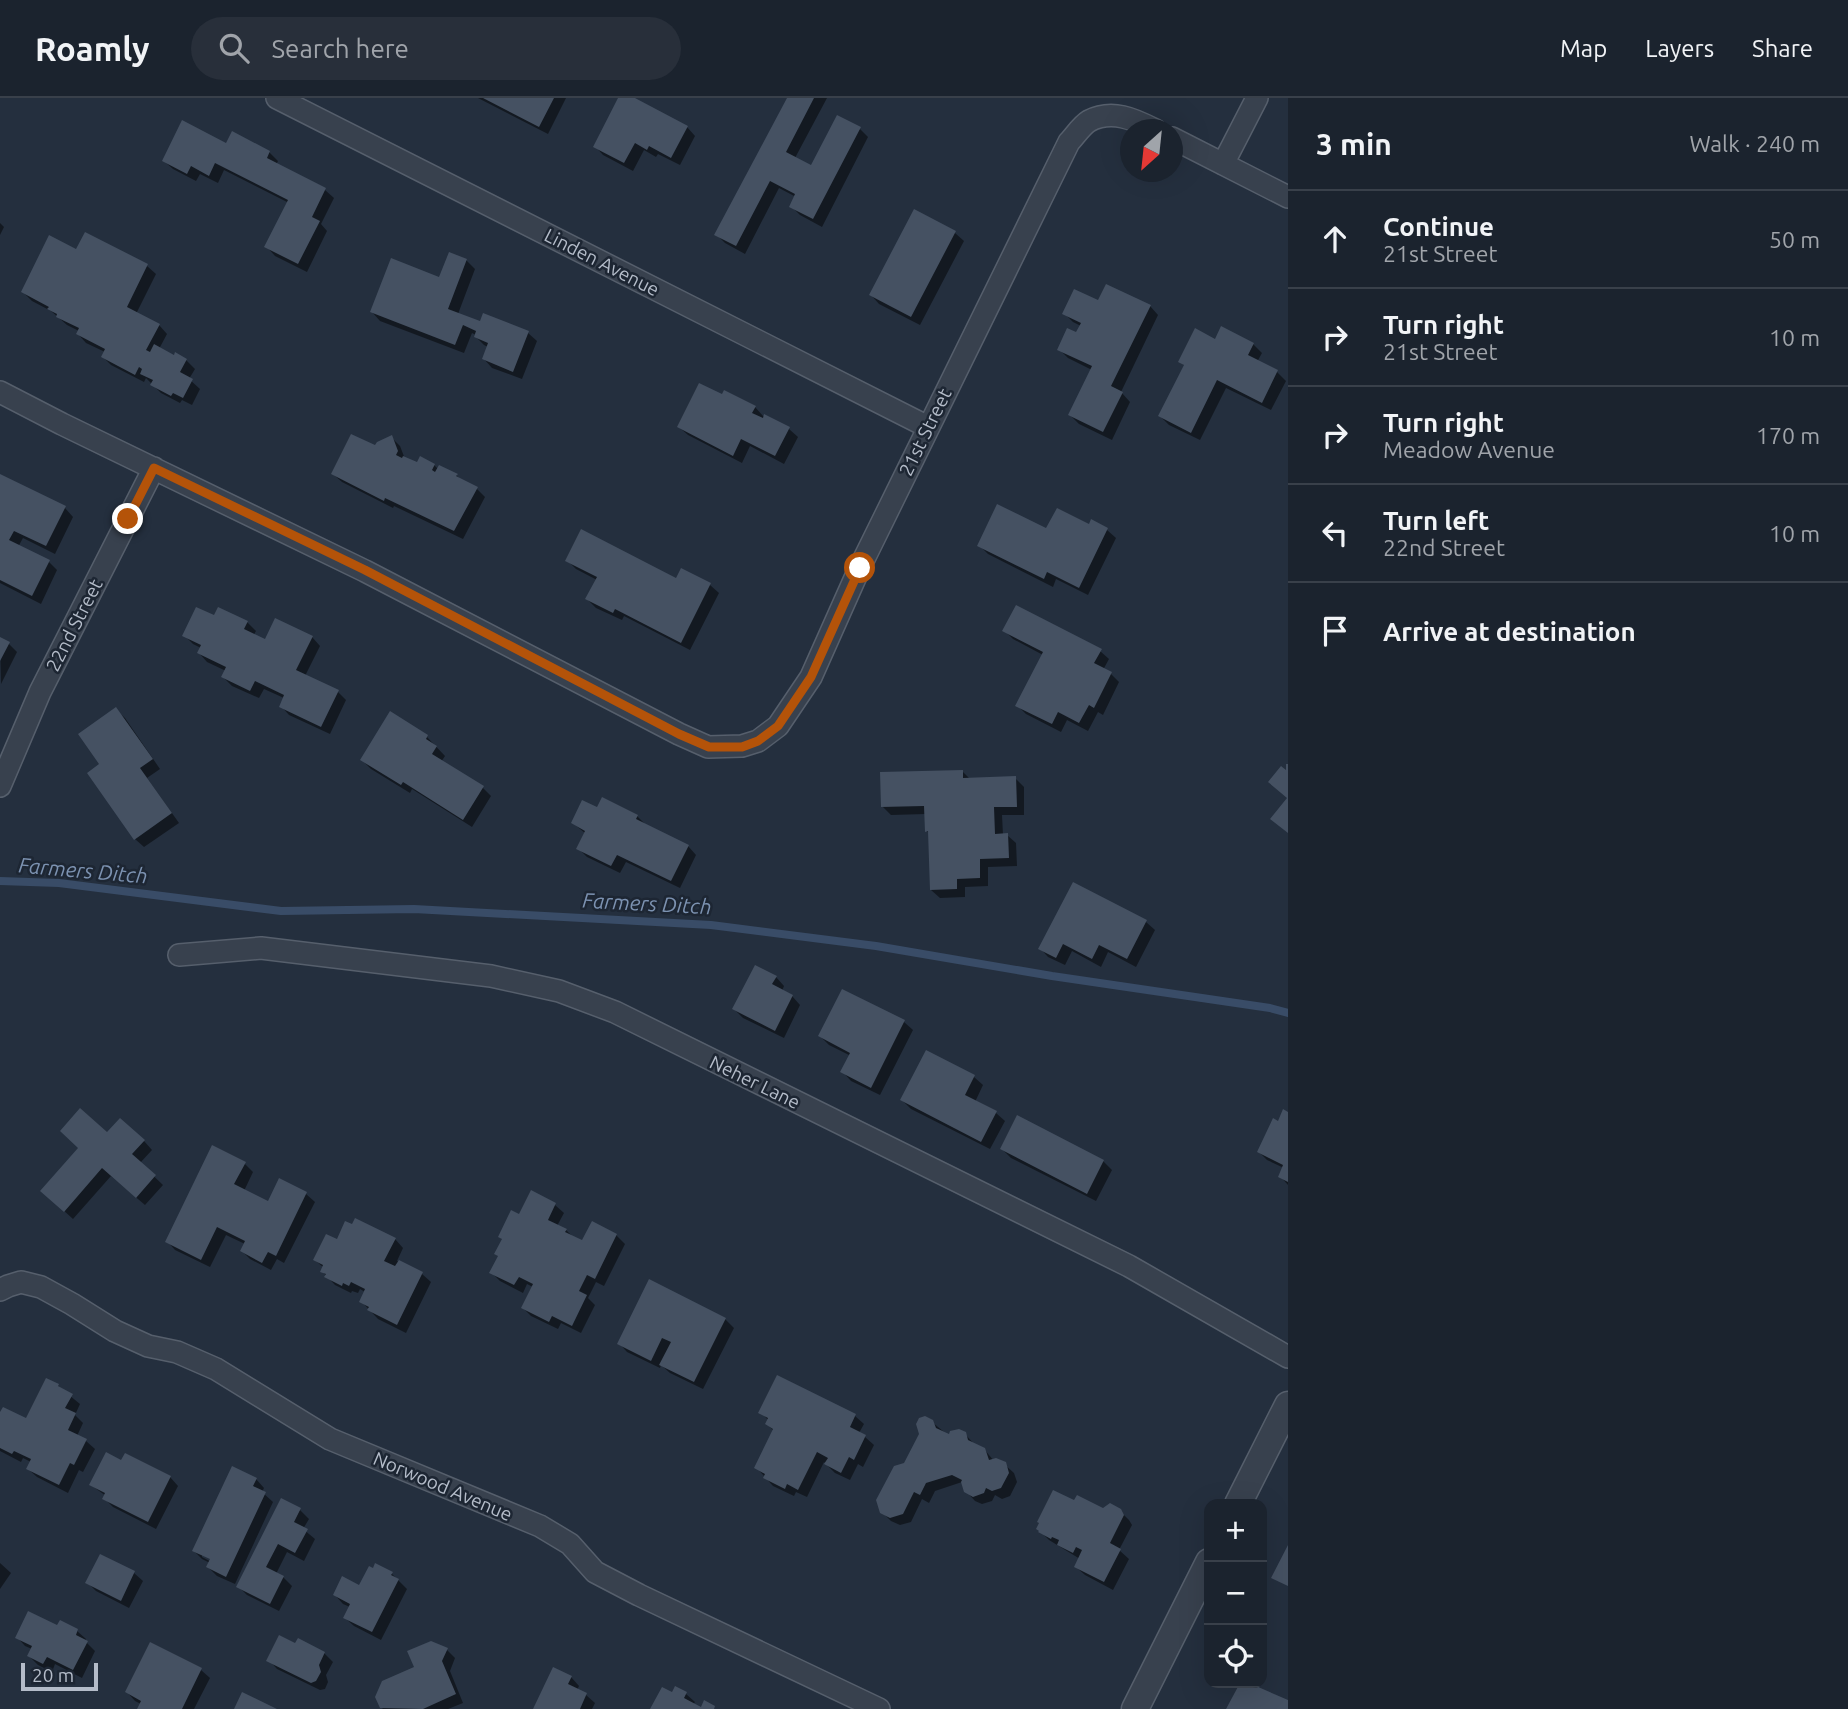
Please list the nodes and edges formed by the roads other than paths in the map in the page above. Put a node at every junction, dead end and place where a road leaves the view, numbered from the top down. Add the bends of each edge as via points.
1 (277, 98) edge
2 (1257, 98) edge
3 (1103, 106) edge
4 (1134, 119) edge
5 (1183, 144) edge
6 (1223, 164) junction
7 (1288, 197) edge
8 (0, 392) edge
9 (928, 427) junction
10 (154, 468) junction
11 (0, 786) edge
12 (179, 955) dead end
13 (0, 1290) edge
14 (1288, 1357) edge
15 (1288, 1405) edge
16 (1241, 1499) edge
17 (1204, 1572) edge
18 (879, 1709) edge
19 (1135, 1709) edge

1 - 9 street, Linden Avenue
2 - 6 street
3 - 4 street
3 - 9 street, 21st Street via 1069,142
5 - 6 street
6 - 7 street
8 - 10 street
9 - 10 street, 21st Street via 811,677 778,726 742,747 709,747 679,734 365,570
10 - 11 street, 22nd Street via 40,692
12 - 14 street, Neher Lane via 261,948 491,976 559,991 626,1018 1129,1266
13 - 18 street, Norwood Avenue via 22,1282 41,1287 115,1331 216,1369 330,1439 540,1526 570,1544 595,1572
15 - 16 street
17 - 19 street

